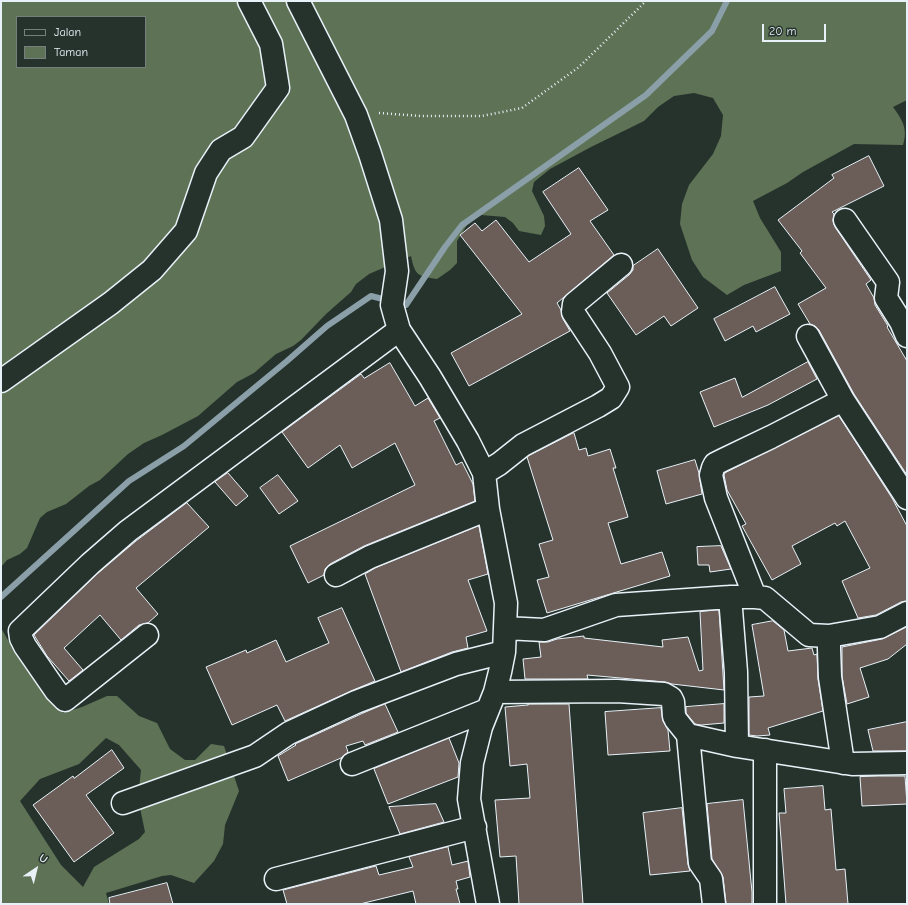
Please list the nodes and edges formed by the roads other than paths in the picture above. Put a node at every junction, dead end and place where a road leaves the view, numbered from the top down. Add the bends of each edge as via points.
1 (249, 1) edge
2 (298, 1) edge
3 (845, 220) dead end
4 (621, 265) dead end
5 (399, 330) junction
6 (808, 336) dead end
7 (907, 336) edge
8 (1, 381) edge
9 (843, 400) junction
10 (484, 473) junction
11 (907, 498) edge
12 (488, 509) junction
13 (336, 575) dead end
14 (730, 597) junction
15 (755, 597) junction
16 (907, 613) edge
17 (506, 628) junction
18 (146, 635) dead end
19 (829, 636) junction
20 (504, 652) junction
21 (491, 701) junction
22 (688, 735) junction
23 (737, 746) junction
24 (765, 750) junction
25 (843, 762) junction
26 (352, 764) dead end
27 (906, 767) edge
28 (123, 803) dead end
29 (474, 827) junction
30 (276, 879) dead end
31 (488, 904) edge
32 (714, 904) edge
33 (766, 904) edge

1 - 8 street via 271,44 278,88 243,137 221,150 206,173 186,232 152,270 111,303
2 - 5 street via 356,115 391,220 397,276 392,305
3 - 7 street via 888,282 886,298
4 - 10 street via 574,304 573,312 618,386 611,398 523,445
5 - 10 street via 430,377
5 - 18 street via 128,531 20,631 25,646 65,700
6 - 9 street
9 - 11 street
9 - 15 street via 715,464 713,468 711,475 716,498
10 - 12 street
12 - 13 street via 370,557
12 - 17 street via 506,603
14 - 15 street
14 - 17 street via 616,605 544,630
14 - 23 street via 736,672
15 - 19 street via 765,598 809,634
16 - 19 street via 880,627
17 - 20 street
19 - 25 street via 830,677
20 - 21 street
20 - 28 street via 456,664 356,702 289,733 255,756
21 - 22 street via 617,692 664,694 671,698 676,720
21 - 26 street
21 - 29 street via 481,726 472,763 469,799
22 - 23 street
22 - 32 street via 700,863 711,879
23 - 24 street
24 - 25 street
24 - 33 street
25 - 27 street
29 - 30 street
29 - 31 street

